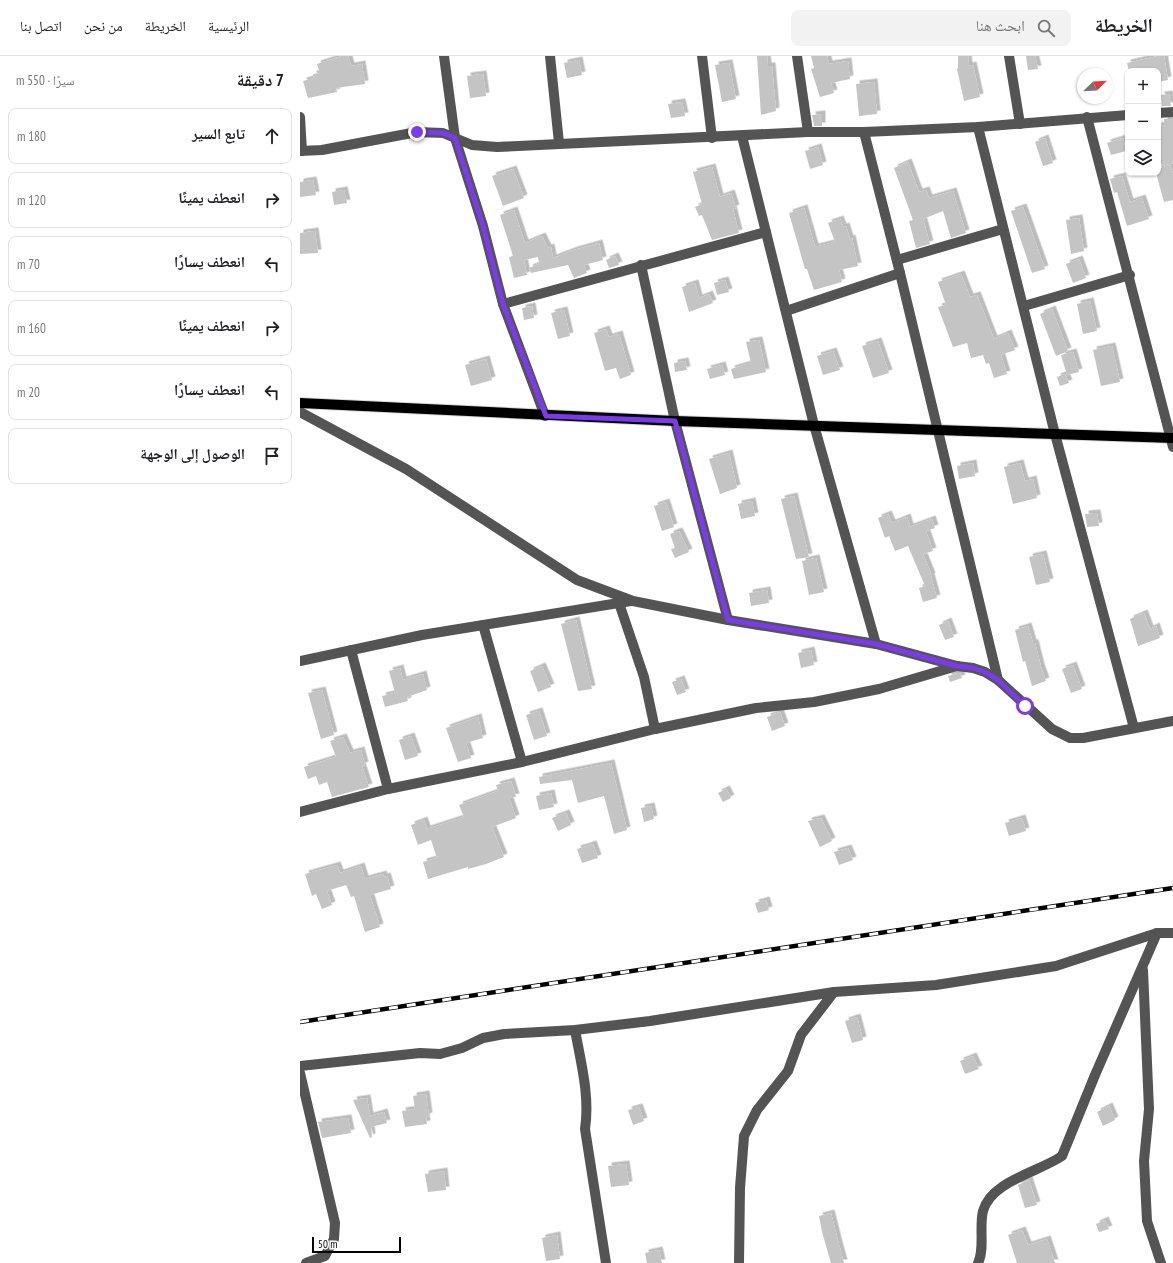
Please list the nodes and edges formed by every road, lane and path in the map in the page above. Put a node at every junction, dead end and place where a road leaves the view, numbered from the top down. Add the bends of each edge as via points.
1 (444, 56) edge
2 (550, 56) edge
3 (702, 56) edge
4 (797, 56) edge
5 (1009, 56) edge
6 (1173, 112) edge
7 (1161, 113) edge
8 (1125, 115) edge
9 (300, 117) edge
10 (1087, 117) junction
11 (1020, 124) junction
12 (978, 128) junction
13 (808, 132) junction
14 (864, 132) junction
15 (742, 136) junction
16 (455, 138) junction
17 (712, 138) junction
18 (559, 143) junction
19 (301, 151) edge
20 (1003, 230) junction
21 (766, 232) junction
22 (897, 260) junction
23 (641, 266) junction
24 (900, 272) junction
25 (1130, 275) junction
26 (503, 304) junction
27 (1024, 306) junction
28 (786, 311) junction
29 (300, 403) edge
30 (300, 412) edge
31 (546, 416) junction
32 (675, 421) junction
33 (814, 425) junction
34 (938, 430) junction
35 (1055, 434) junction
36 (1172, 441) edge
37 (633, 601) junction
38 (619, 603) junction
39 (728, 620) junction
40 (483, 625) junction
41 (876, 644) junction
42 (351, 650) junction
43 (300, 661) edge
44 (957, 666) junction
45 (998, 680) junction
46 (1173, 721) edge
47 (1134, 728) junction
48 (655, 729) junction
49 (522, 762) junction
50 (388, 789) junction
51 (300, 812) edge
52 (1157, 933) junction
53 (1173, 933) edge
54 (1143, 968) junction
55 (834, 992) junction
56 (576, 1030) junction
57 (300, 1066) edge
58 (300, 1073) edge
59 (306, 1263) edge
60 (606, 1263) edge
61 (739, 1263) edge
62 (978, 1263) edge
63 (1161, 1263) edge

1 - 16 street
2 - 18 street
3 - 17 street
4 - 13 street
5 - 11 street
6 - 7 street
8 - 10 street
9 - 19 street
10 - 11 street
10 - 25 street
11 - 12 street
12 - 14 street
12 - 20 street
13 - 14 street
13 - 15 street
14 - 22 street
15 - 17 street
15 - 21 street
16 - 18 street via 472,145
16 - 19 street via 443,133 417,132 322,150
16 - 26 street via 483,226
17 - 18 street
20 - 22 street
20 - 27 street
21 - 23 street
21 - 28 street
22 - 24 street
23 - 26 street
23 - 32 street
24 - 28 street
24 - 34 street
25 - 27 street
25 - 36 street
26 - 31 street
27 - 35 street
28 - 33 street
29 - 31 main road
30 - 37 street via 406,469 577,580
31 - 32 main road
32 - 33 main road
32 - 39 street
33 - 34 main road
33 - 41 street
34 - 35 main road
34 - 45 street
35 - 36 main road
35 - 47 street
37 - 38 street
37 - 39 street
38 - 40 street
38 - 48 street via 644,677
39 - 41 street
40 - 42 street
40 - 49 street
41 - 44 street
42 - 43 street
42 - 50 street
44 - 45 street via 985,672
44 - 48 street via 879,689 814,702 756,708
45 - 47 street via 1052,729 1070,738 1083,738
46 - 47 street
48 - 49 street
49 - 50 street
50 - 51 street
52 - 53 street
52 - 54 street
52 - 55 street via 1056,966 936,985
54 - 62 street via 1062,1156 998,1189 988,1198 983,1212
54 - 63 street via 1149,1109 1144,1161 1147,1221
55 - 56 street
55 - 61 street via 800,1035 788,1071 757,1110 744,1136
56 - 57 street via 504,1034 483,1038 462,1048 440,1054 420,1053
56 - 60 street via 586,1098 585,1129
58 - 59 street via 336,1223 334,1239 326,1256

